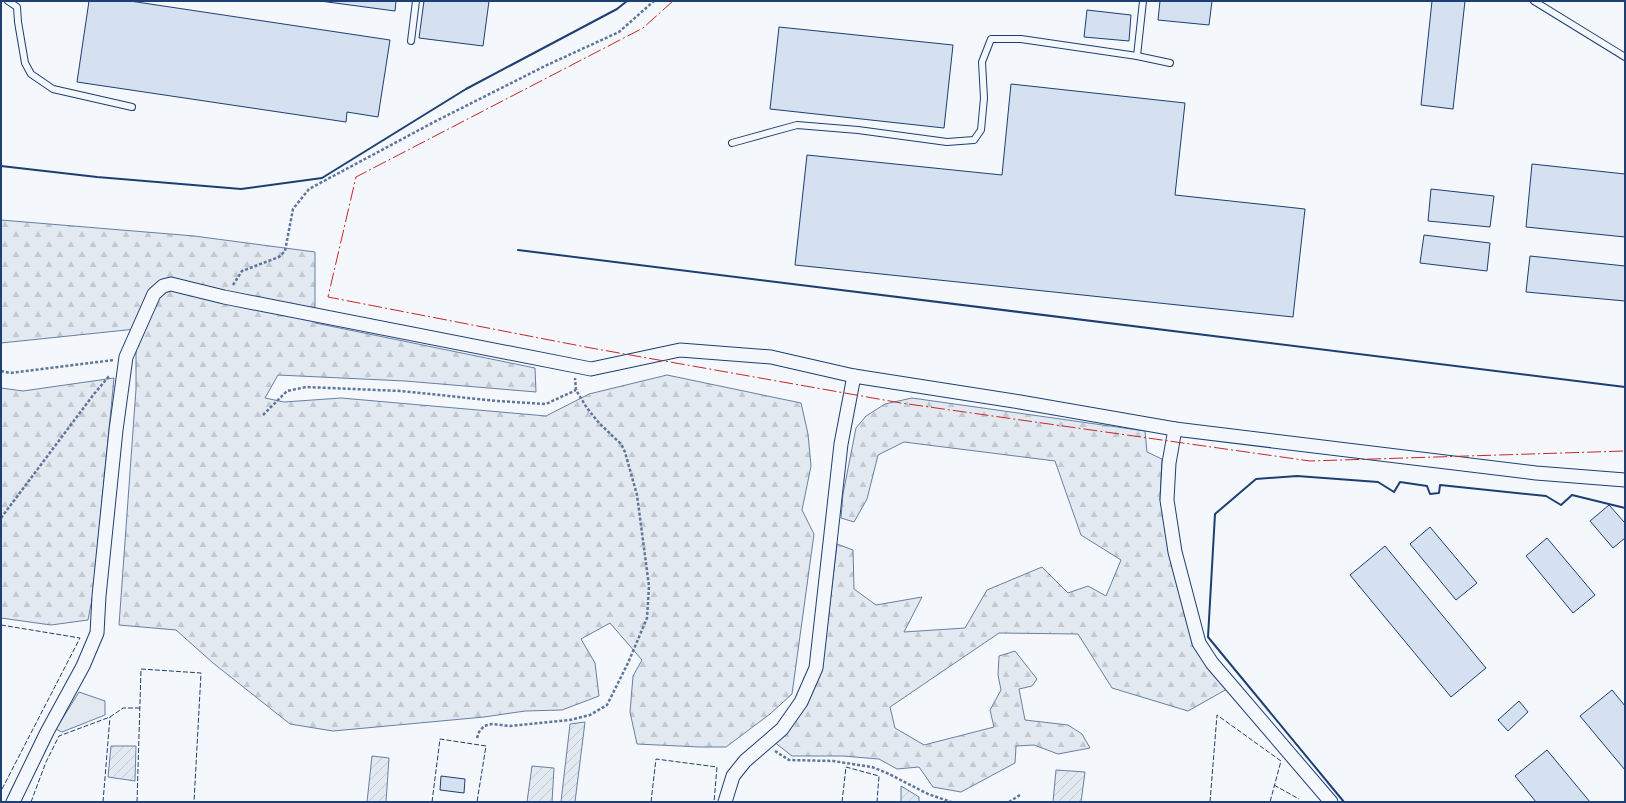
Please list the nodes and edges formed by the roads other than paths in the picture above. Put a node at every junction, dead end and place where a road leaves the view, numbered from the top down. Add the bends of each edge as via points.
1 (8, 1) edge
2 (416, 1) edge
3 (1143, 1) edge
4 (1534, 1) edge
5 (411, 41) dead end
6 (1137, 56) junction
7 (1625, 57) edge
8 (1170, 63) dead end
9 (132, 106) dead end
10 (732, 143) dead end
11 (854, 376) junction
12 (1174, 429) junction
13 (1625, 480) edge
14 (13, 802) edge
15 (724, 802) edge
16 (1331, 802) edge

1 - 9 lane via 17,7 25,63 31,74 53,90
2 - 5 lane
3 - 6 lane
4 - 7 lane
6 - 8 lane
6 - 10 lane via 1020,38 991,39 982,62 984,98 981,130 974,140 947,142 797,125
11 - 12 street
11 - 14 street via 772,357 680,350 591,369 224,297 171,284 163,286 154,294 126,357 114,446 97,633 83,666 46,732
11 - 15 street via 841,444 816,668 801,702 782,728 745,761 733,776
12 - 13 street via 1536,473
12 - 16 street via 1167,500 1175,552 1199,643 1212,664

